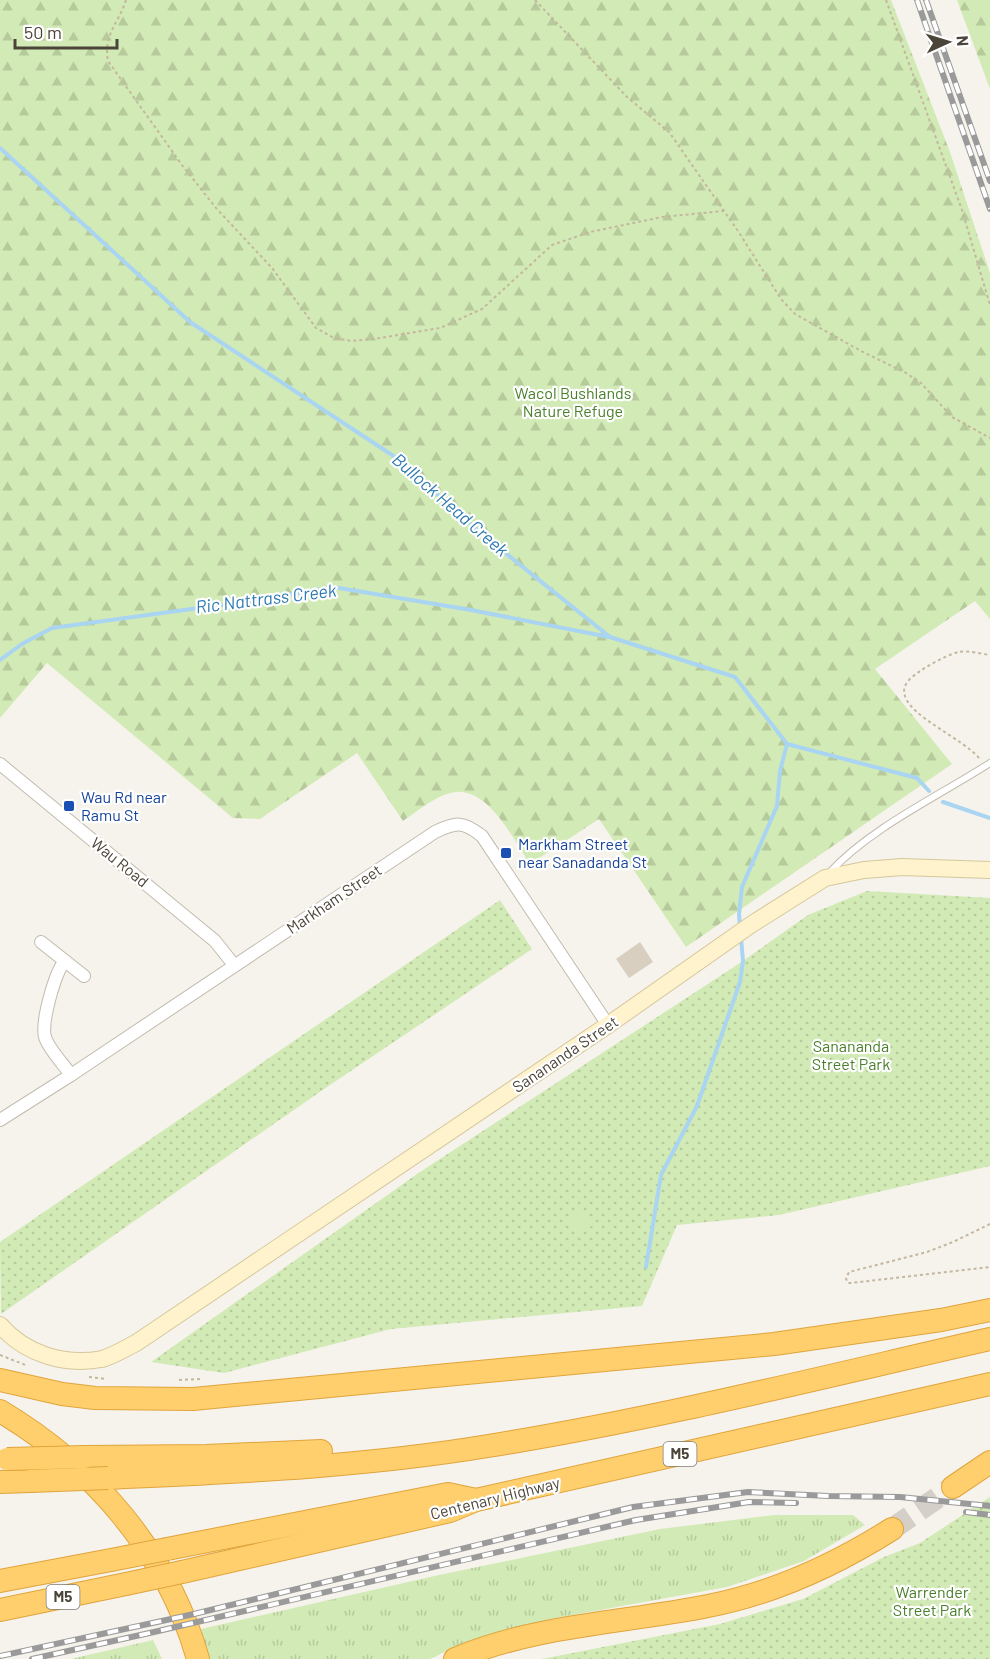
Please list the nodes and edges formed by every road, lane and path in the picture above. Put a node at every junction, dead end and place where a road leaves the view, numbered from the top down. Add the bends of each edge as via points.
1 (126, 0) edge
2 (535, 0) edge
3 (886, 0) edge
4 (724, 211) junction
5 (990, 305) edge
6 (990, 438) edge
7 (990, 655) edge
8 (0, 764) edge
9 (988, 764) edge
10 (990, 870) edge
11 (825, 878) junction
12 (41, 942) dead end
13 (65, 961) junction
14 (234, 965) junction
15 (84, 976) dead end
16 (608, 1025) junction
17 (71, 1076) junction
18 (0, 1120) edge
19 (990, 1224) edge
20 (990, 1267) edge
21 (990, 1310) edge
22 (0, 1325) edge
23 (990, 1339) edge
24 (0, 1355) edge
25 (30, 1366) dead end
26 (85, 1376) dead end
27 (205, 1378) dead end
28 (107, 1379) dead end
29 (0, 1380) edge
30 (175, 1380) dead end
31 (990, 1384) edge
32 (0, 1411) edge
33 (4, 1459) edge
34 (383, 1459) junction
35 (990, 1462) edge
36 (0, 1482) edge
37 (953, 1487) tunnel mouth
38 (476, 1500) junction
39 (892, 1529) tunnel mouth
40 (0, 1581) edge
41 (0, 1610) edge
42 (198, 1659) edge
43 (455, 1659) edge

1 - 4 path via 110,31 108,61 216,208 272,268 316,328 334,338 380,339 440,328 482,309 552,245 590,232
2 - 4 path via 627,97 669,132
3 - 5 path via 962,210
4 - 6 path via 795,314 906,373 921,383 952,417
7 - 9 path via 960,652 920,671 904,688 915,711
8 - 14 street, Wau Road via 215,941
9 - 11 lane, Sanananda Street via 844,857
10 - 11 street via 902,867
11 - 16 street, Sanananda Street
12 - 13 street
13 - 15 street
13 - 17 street via 55,978 44,1031
14 - 16 street, Markham Street via 435,832 454,824 469,826 482,836
14 - 17 street, Markham Street
16 - 22 street, Sanananda Street via 136,1343 104,1358 73,1362 34,1351 10,1337
17 - 18 street, Markham Street
19 - 20 path via 927,1252 849,1272 846,1279 851,1283
21 - 29 highway via 774,1344 192,1399 95,1398
23 - 34 highway via 614,1424 486,1447
24 - 25 path
26 - 28 path
27 - 30 path
31 - 38 highway, Centenary Highway / M5
32 - 42 highway via 78,1468 130,1524 160,1569 185,1619
33 - 34 highway, bridge via 356,1449
34 - 36 highway, bridge via 269,1470
35 - 37 highway
38 - 40 highway, bridge via 448,1494
38 - 41 highway, Centenary Highway / M5, bridge via 450,1511
39 - 43 highway via 832,1564 749,1597 542,1633 480,1648

